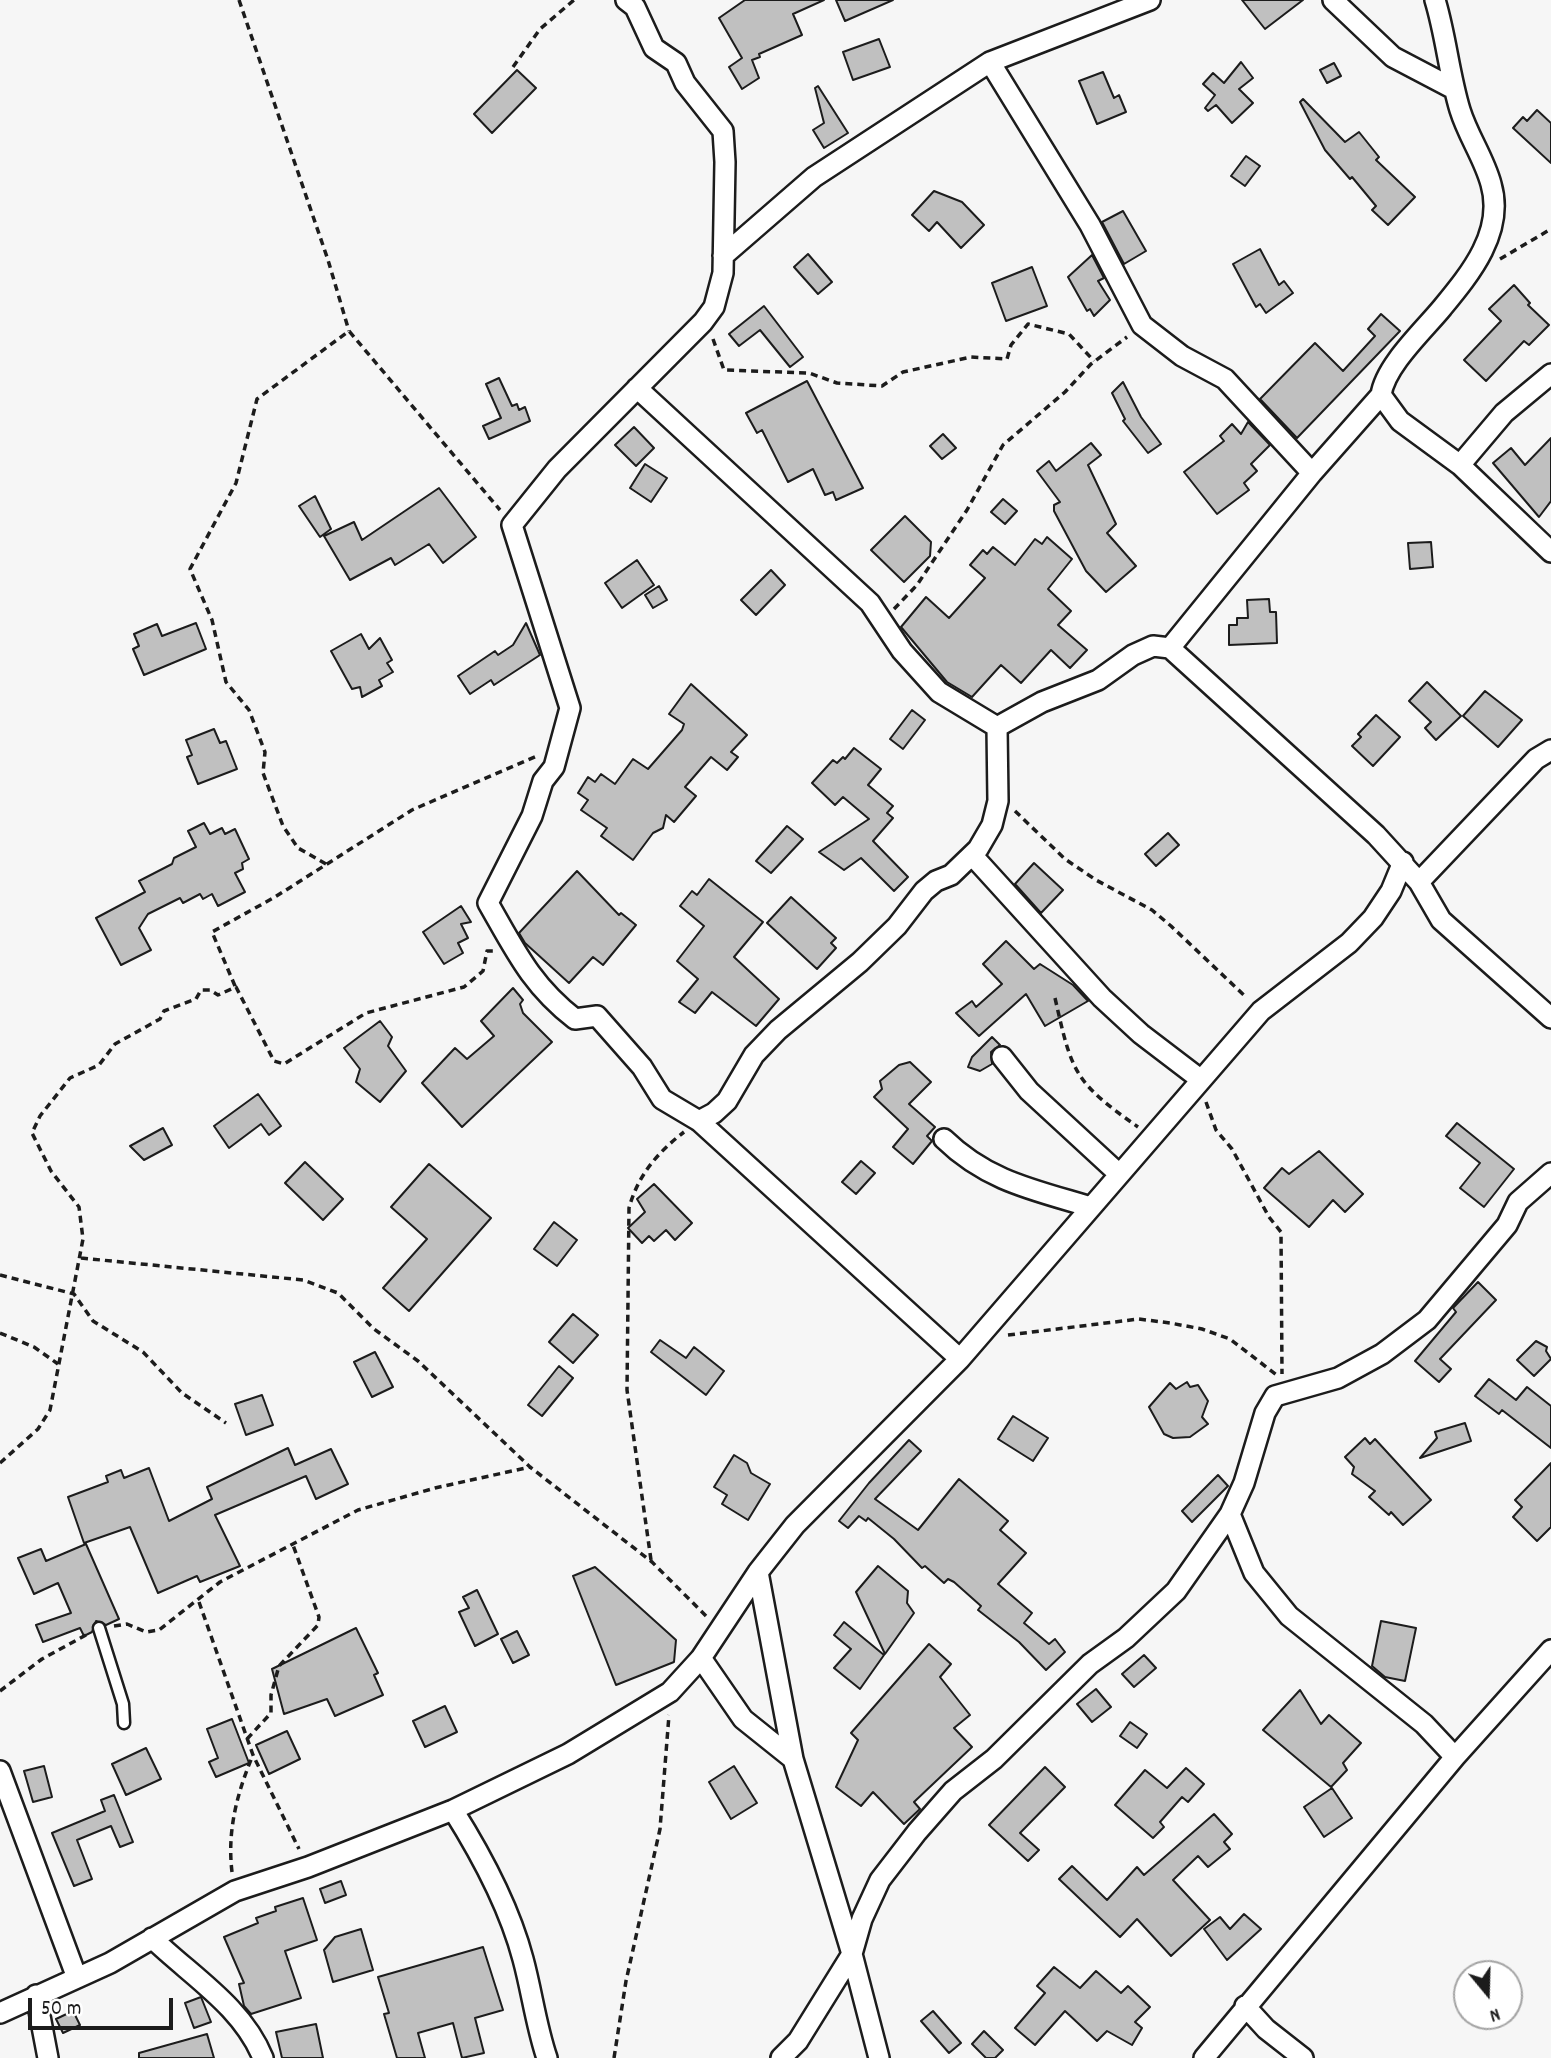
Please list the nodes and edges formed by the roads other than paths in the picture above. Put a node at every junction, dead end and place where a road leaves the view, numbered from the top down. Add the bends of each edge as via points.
1 (626, 0) edge
2 (1150, 0) edge
3 (1333, 0) edge
4 (1435, 0) edge
5 (990, 62) junction
6 (1454, 89) junction
7 (723, 257) junction
8 (1551, 374) edge
9 (637, 388) junction
10 (1381, 395) junction
11 (1460, 465) junction
12 (1312, 473) junction
13 (1551, 552) edge
14 (1170, 648) junction
15 (997, 727) junction
16 (1551, 750) edge
17 (972, 855) junction
18 (1403, 862) junction
19 (1419, 882) junction
20 (1551, 1018) edge
21 (1002, 1057) dead end
22 (1200, 1079) junction
23 (699, 1121) junction
24 (944, 1139) dead end
25 (1119, 1174) junction
26 (1548, 1182) edge
27 (1091, 1207) junction
28 (960, 1359) junction
29 (1230, 1514) junction
30 (758, 1572) junction
31 (97, 1630) road end
32 (1551, 1650) edge
33 (701, 1658) junction
34 (124, 1723) dead end
35 (1455, 1757) junction
36 (793, 1759) junction
37 (0, 1771) edge
38 (453, 1810) junction
39 (152, 1938) junction
40 (852, 1954) junction
41 (77, 1978) junction
42 (36, 1995) junction
43 (1245, 2006) junction
44 (0, 2013) edge
45 (48, 2058) edge
46 (263, 2058) edge
47 (547, 2058) edge
48 (780, 2058) edge
49 (879, 2058) edge
50 (1204, 2058) edge
51 (1303, 2058) edge

1 - 7 street via 635,7 654,48 676,63 685,83 723,131
2 - 5 street
3 - 6 street via 1393,57
4 - 6 street
5 - 7 street via 814,177
5 - 12 street via 1090,225 1145,328 1182,356 1225,379
6 - 10 street via 1488,174 1495,201 1493,219 1468,277 1388,373
7 - 9 street via 714,307
8 - 11 street via 1504,413
9 - 15 street via 884,620 902,651 939,692
9 - 23 street via 557,469 512,525 570,708 554,767 542,781 532,816 488,903 533,980 553,1002 575,1019 597,1016 642,1067 662,1099
10 - 11 street via 1400,421
10 - 12 street
11 - 13 street
12 - 14 street
14 - 15 street via 1153,646 1133,655 1098,680 1042,702
14 - 18 street
15 - 17 street via 998,801 992,825
16 - 19 street via 1536,759
17 - 22 street via 1102,998
17 - 23 street via 951,875 936,881 860,962 778,1030 754,1055 727,1101
18 - 19 street
18 - 22 street via 1373,918 1349,943 1261,1011
19 - 20 street via 1441,920
21 - 25 street via 1029,1091
22 - 25 street
23 - 28 street
24 - 27 street via 981,1170
25 - 27 street
26 - 29 street via 1518,1202 1507,1224 1427,1320 1381,1354 1338,1377 1275,1396
27 - 28 street
28 - 30 street via 795,1525
29 - 35 street via 1254,1573 1289,1616 1424,1724
29 - 40 street via 1176,1591 1126,1639 1090,1664 994,1759 954,1791 917,1832 880,1880
30 - 33 street
30 - 36 street
31 - 34 lane via 123,1704
32 - 35 street
33 - 36 street via 743,1719
33 - 38 street via 670,1692 568,1754
35 - 43 street
36 - 40 street
37 - 41 street
38 - 39 street via 235,1891
38 - 47 street via 503,1900 523,1958
39 - 41 street
39 - 46 street via 210,1987 255,2038
40 - 48 street via 798,2041
40 - 49 street
41 - 42 street
42 - 44 street
42 - 45 street
43 - 50 street
43 - 51 street

